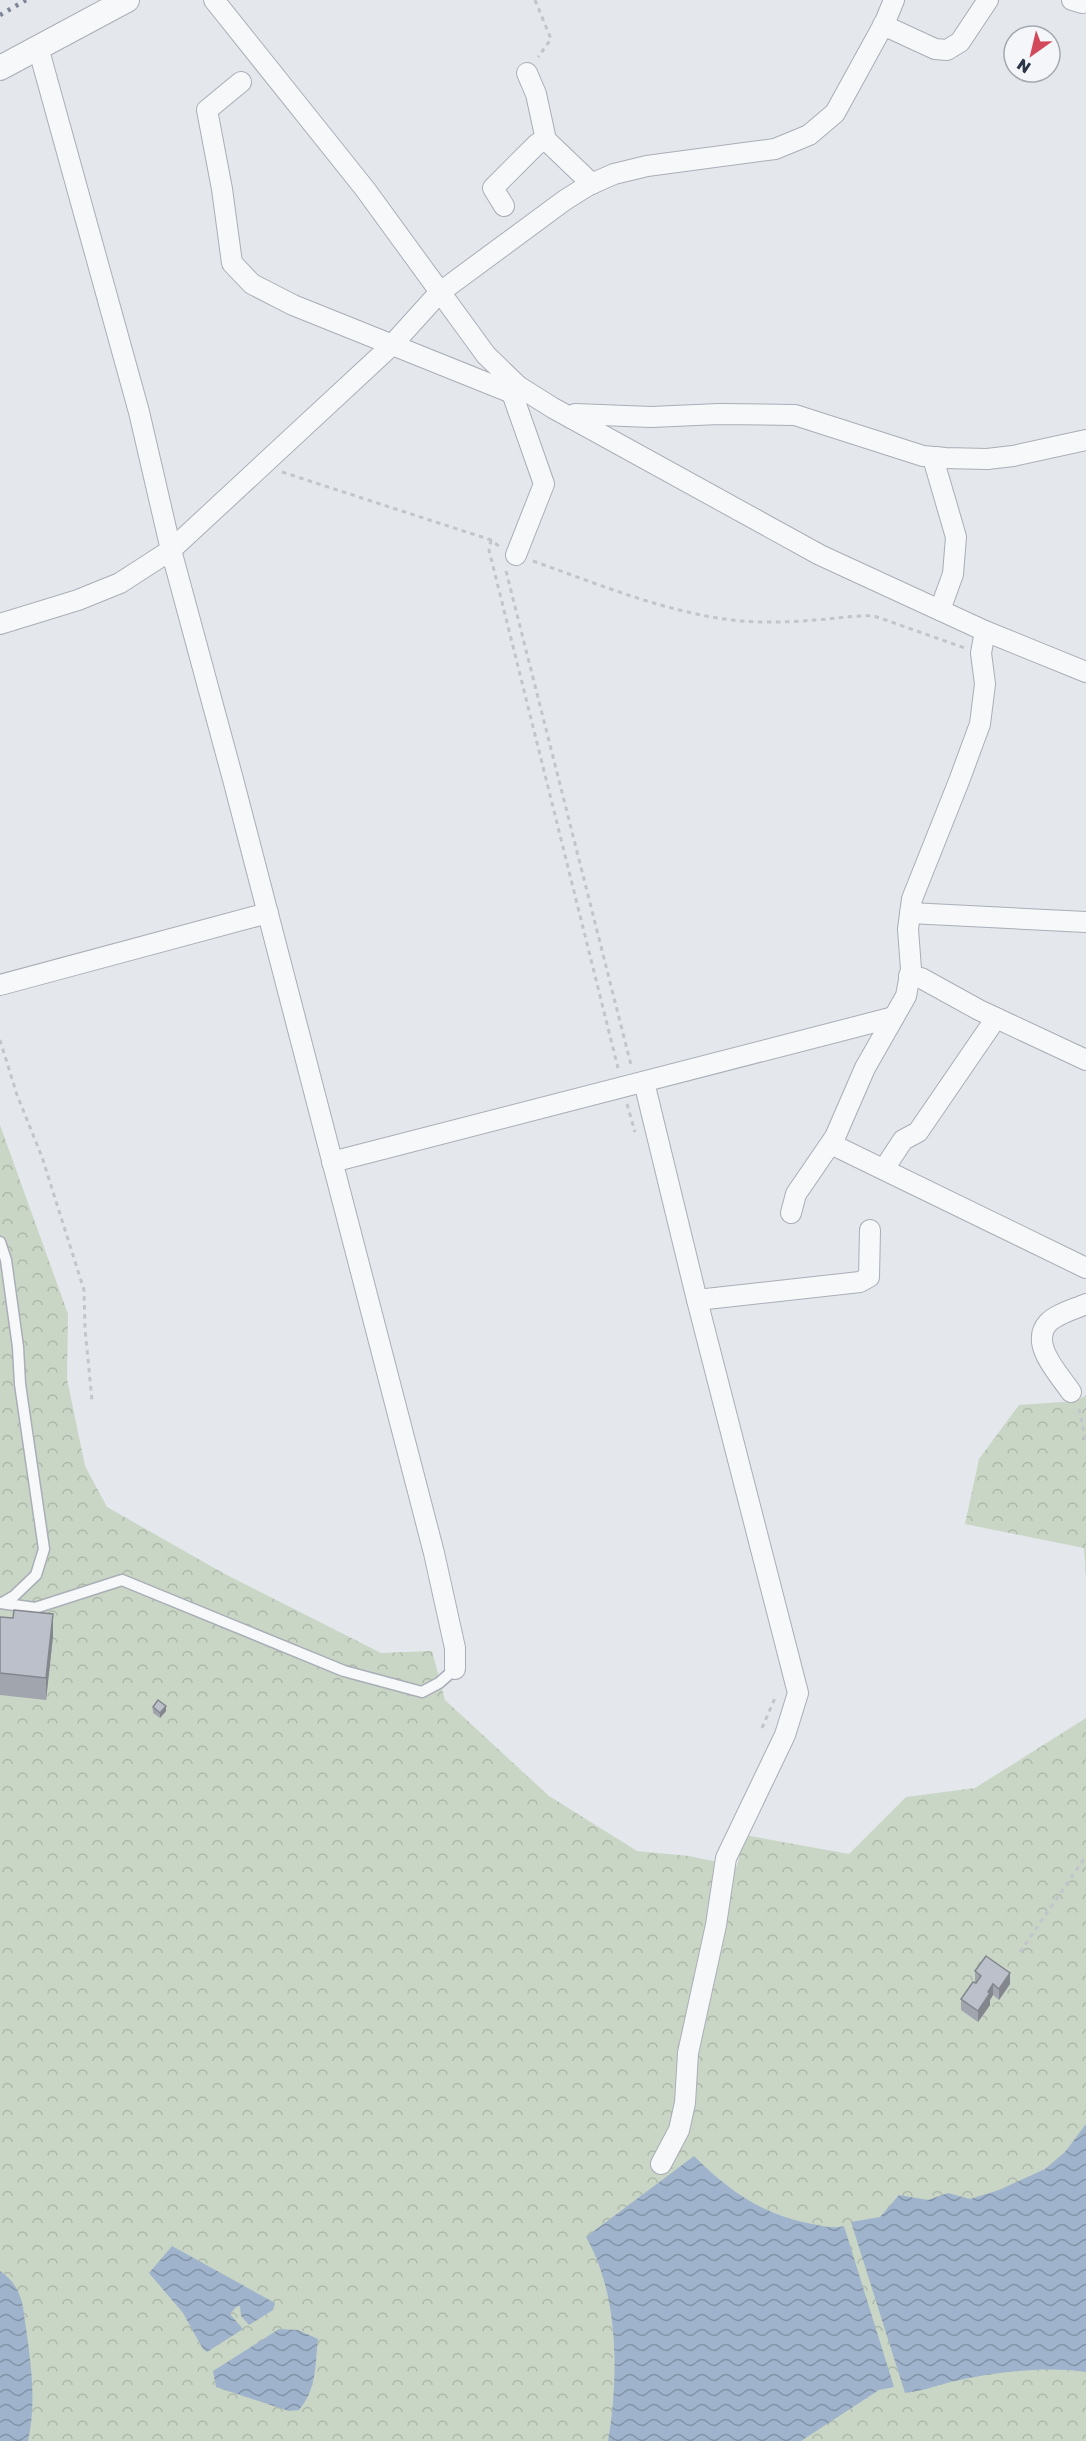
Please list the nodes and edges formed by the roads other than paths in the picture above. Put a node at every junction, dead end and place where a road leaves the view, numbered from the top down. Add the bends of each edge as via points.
1 (127, 0) edge
2 (214, 0) edge
3 (894, 0) edge
4 (988, 0) edge
5 (883, 25) junction
6 (38, 47) junction
7 (0, 68) edge
8 (527, 73) road end
9 (241, 82) dead end
10 (546, 140) junction
11 (592, 183) junction
12 (504, 206) dead end
13 (439, 293) junction
14 (392, 345) junction
15 (515, 389) junction
16 (571, 418) junction
17 (1086, 440) edge
18 (936, 457) junction
19 (171, 550) junction
20 (512, 554) road end
21 (940, 610) junction
22 (0, 624) edge
23 (985, 631) junction
24 (1086, 672) edge
25 (268, 912) junction
26 (910, 913) junction
27 (1086, 922) edge
28 (909, 976) junction
29 (0, 985) edge
30 (894, 1017) junction
31 (996, 1018) junction
32 (1086, 1060) edge
33 (634, 1085) junction
34 (831, 1144) junction
35 (332, 1162) junction
36 (884, 1169) junction
37 (791, 1213) dead end
38 (870, 1230) dead end
39 (0, 1242) edge
40 (1086, 1268) edge
41 (697, 1300) junction
42 (1086, 1304) edge
43 (1071, 1392) road end
44 (1, 1603) edge
45 (455, 1669) joint
46 (661, 2164) dead end

1 - 6 street
2 - 13 street via 365,189
3 - 5 street
4 - 5 street via 960,42 947,50 935,49
5 - 11 street via 834,113 809,135 775,150 647,166
6 - 7 street
6 - 19 street via 139,412
8 - 10 street
9 - 14 street via 207,111 232,263 252,284
10 - 11 street
10 - 12 street via 537,144 493,188
11 - 13 street
13 - 14 street
13 - 15 street
14 - 15 street
14 - 19 street
15 - 16 street
15 - 20 street via 544,484
16 - 18 street via 574,414 795,415
16 - 21 street via 820,555
17 - 18 street via 987,459
18 - 21 street via 956,545 953,574
19 - 22 street via 120,583
19 - 25 street
21 - 23 street
23 - 24 street
23 - 26 street via 980,724
25 - 29 street
25 - 35 street
26 - 27 street
26 - 28 street
28 - 30 street via 906,996
28 - 31 street via 921,978
30 - 33 street
30 - 34 street
31 - 32 street
31 - 36 street via 918,1132 903,1140
33 - 35 street
33 - 41 street
34 - 36 street
34 - 37 street via 796,1194
35 - 45 street via 434,1553 455,1648
36 - 40 street
38 - 41 street via 870,1277 860,1282
39 - 44 lane via 44,1549 36,1575
41 - 46 street via 798,1693 786,1735 726,1858 688,2053 683,2112 679,2130
42 - 43 street via 1049,1322 1040,1336 1042,1346
44 - 45 lane via 35,1608 122,1580 344,1671 422,1692

